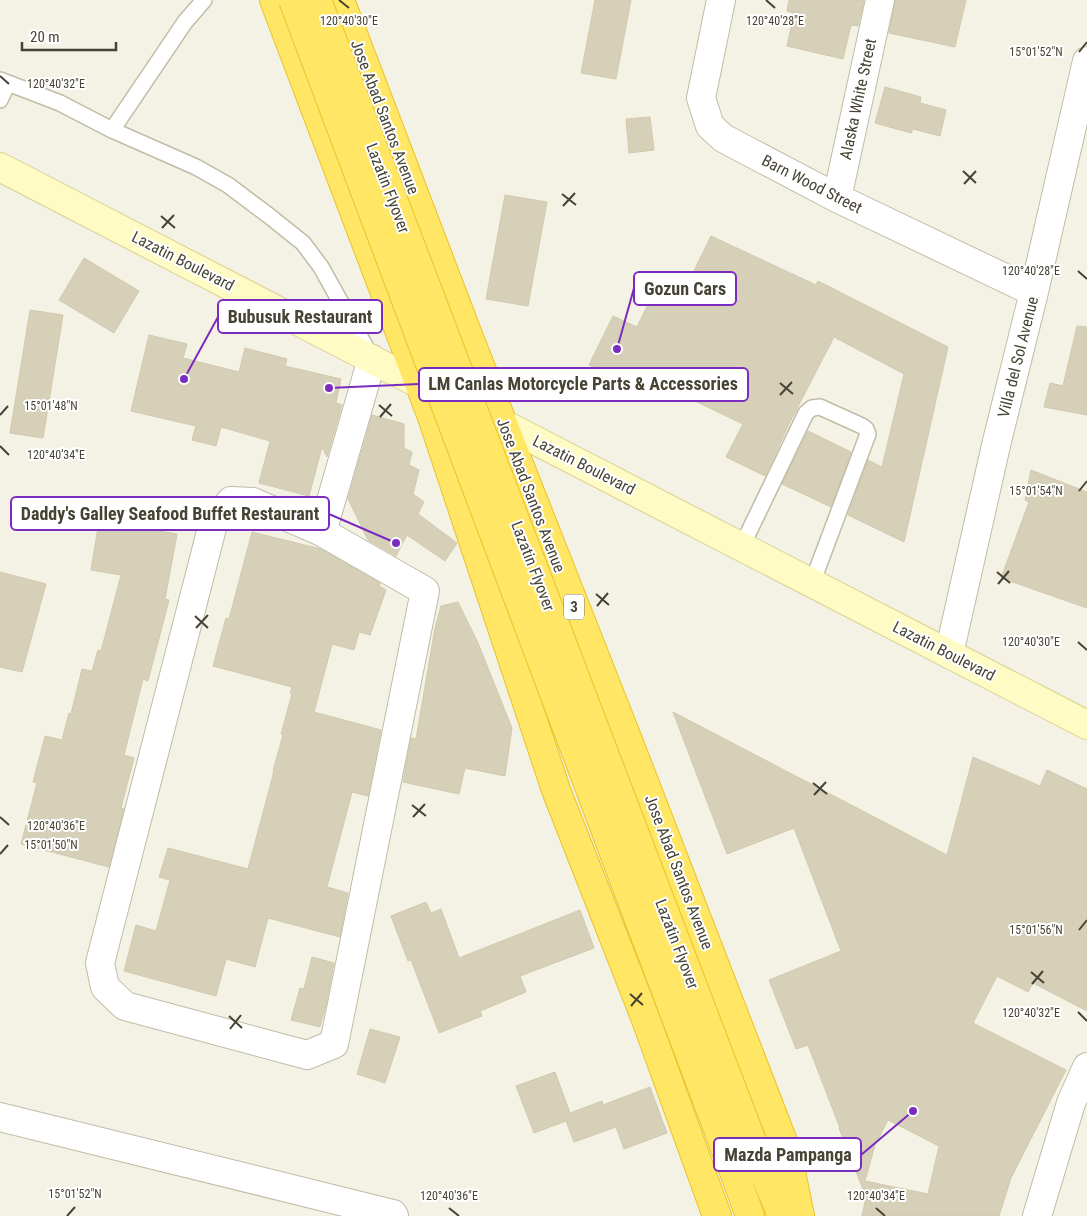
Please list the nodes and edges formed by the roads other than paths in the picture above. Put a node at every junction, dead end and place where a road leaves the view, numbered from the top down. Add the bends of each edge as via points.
1 (204, 0) edge
2 (274, 0) edge
3 (293, 0) edge
4 (316, 0) edge
5 (340, 0) edge
6 (721, 0) edge
7 (880, 0) edge
8 (1087, 61) edge
9 (4, 81) edge
10 (0, 100) edge
11 (112, 130) junction
12 (0, 167) edge
13 (837, 198) junction
14 (1034, 292) junction
15 (470, 340) junction
16 (372, 358) junction
17 (432, 399) junction
18 (503, 422) junction
19 (322, 532) junction
20 (742, 546) junction
21 (812, 583) junction
22 (949, 654) junction
23 (1087, 724) edge
24 (1087, 1067) edge
25 (1079, 1107) edge
26 (0, 1117) edge
27 (394, 1216) edge
28 (717, 1216) edge
29 (750, 1216) edge
30 (782, 1216) edge
31 (800, 1216) edge
32 (1038, 1216) edge

1 - 11 lane
2 - 17 highway
3 - 29 highway, Lazatin Flyover, bridge
4 - 30 highway, Lazatin Flyover / 3, bridge
5 - 15 highway, Jose Abad Santos Avenue / 3
6 - 13 street, Barn Wood Street via 701,98 710,126 723,138
7 - 13 street, Alaska White Street
8 - 14 street, Villa del Sol Avenue
9 - 10 lane
9 - 11 lane via 60,103
11 - 16 lane via 196,167 228,185 303,243 321,267
12 - 16 main road, Lazatin Boulevard
13 - 14 street, Barn Wood Street
14 - 22 street, Villa del Sol Avenue via 996,441
15 - 17 highway via 456,378
15 - 18 highway, Jose Abad Santos Avenue / 3
16 - 17 main road, Lazatin Boulevard
16 - 19 street
17 - 18 main road, Lazatin Boulevard
17 - 28 highway via 556,790 645,1017
18 - 20 main road, Lazatin Boulevard
18 - 31 highway, Jose Abad Santos Avenue / 3 via 788,1152
19 - 19 street via 253,502 231,501 213,524 100,963 105,987 125,1006 307,1055 334,1044 425,591
20 - 21 main road, Lazatin Boulevard
20 - 21 lane via 806,412 820,407 862,426 868,434
21 - 22 main road, Lazatin Boulevard
22 - 23 main road, Lazatin Boulevard
24 - 25 street
25 - 32 street
26 - 27 street

